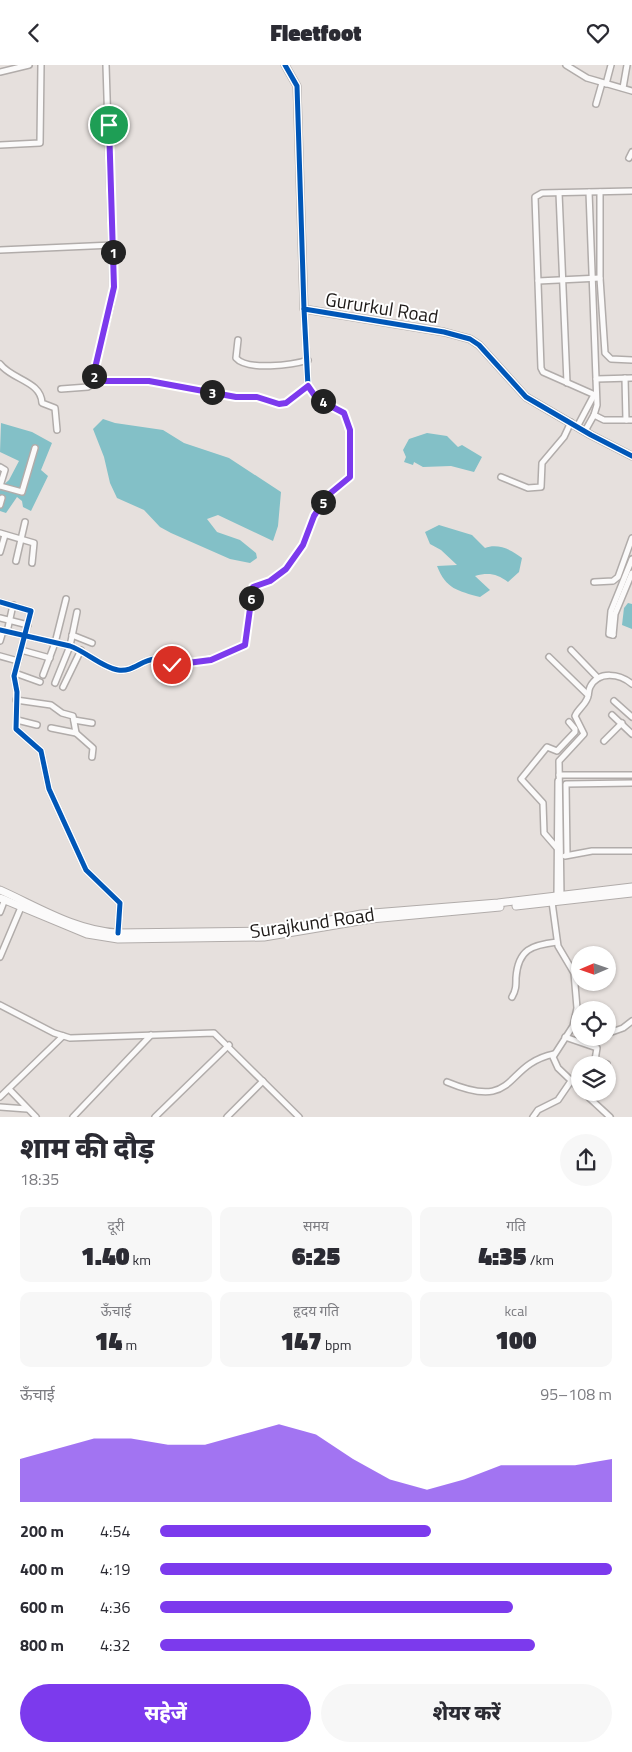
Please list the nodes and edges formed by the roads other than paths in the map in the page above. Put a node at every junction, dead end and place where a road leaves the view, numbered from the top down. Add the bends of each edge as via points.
1 (29, 65) edge
2 (41, 65) edge
3 (106, 65) edge
4 (285, 65) edge
5 (566, 65) edge
6 (611, 65) edge
7 (627, 65) edge
8 (0, 72) edge
9 (604, 83) junction
10 (623, 88) junction
11 (632, 91) edge
12 (596, 104) dead end
13 (0, 145) edge
14 (632, 152) edge
15 (629, 158) dead end
16 (632, 191) edge
17 (600, 192) junction
18 (559, 193) junction
19 (589, 193) junction
20 (113, 245) junction
21 (0, 250) edge
22 (600, 278) junction
23 (590, 279) junction
24 (564, 280) junction
25 (538, 281) junction
26 (304, 309) junction
27 (238, 340) dead end
28 (308, 360) junction
29 (632, 360) edge
30 (0, 363) edge
31 (625, 378) junction
32 (632, 378) edge
33 (596, 379) junction
34 (92, 381) junction
35 (567, 383) junction
36 (308, 386) junction
37 (61, 389) dead end
38 (595, 395) junction
39 (626, 395) junction
40 (632, 395) edge
41 (594, 415) junction
42 (629, 420) edge
43 (574, 425) junction
44 (57, 430) dead end
45 (585, 431) junction
46 (35, 448) dead end
47 (632, 456) edge
48 (0, 467) edge
49 (501, 477) dead end
50 (0, 486) edge
51 (2, 498) dead end
52 (0, 505) edge
53 (25, 521) dead end
54 (3, 534) edge
55 (632, 538) edge
56 (20, 539) junction
57 (0, 552) edge
58 (632, 559) edge
59 (16, 561) dead end
60 (32, 563) dead end
61 (632, 573) edge
62 (594, 582) dead end
63 (630, 585) edge
64 (66, 599) dead end
65 (0, 602) edge
66 (13, 605) junction
67 (77, 612) dead end
68 (0, 618) edge
69 (10, 620) junction
70 (28, 625) junction
71 (3, 631) edge
72 (72, 635) junction
73 (25, 636) junction
74 (0, 641) edge
75 (55, 643) junction
76 (92, 643) dead end
77 (70, 646) junction
78 (21, 650) junction
79 (81, 650) junction
80 (571, 650) dead end
81 (0, 656) edge
82 (549, 657) dead end
83 (50, 658) junction
84 (18, 661) junction
85 (15, 673) junction
86 (43, 675) dead end
87 (598, 678) junction
88 (40, 682) dead end
89 (55, 683) dead end
90 (632, 684) edge
91 (63, 687) dead end
92 (588, 695) junction
93 (16, 700) junction
94 (614, 701) dead end
95 (612, 715) dead end
96 (632, 717) edge
97 (74, 720) junction
98 (17, 721) junction
99 (569, 722) dead end
100 (92, 723) dead end
101 (622, 723) junction
102 (37, 725) dead end
103 (51, 728) dead end
104 (76, 733) junction
105 (632, 734) edge
106 (604, 741) dead end
107 (92, 757) dead end
108 (632, 775) edge
109 (559, 777) junction
110 (632, 783) edge
111 (557, 848) junction
112 (632, 851) edge
113 (562, 856) junction
114 (632, 887) edge
115 (0, 890) edge
116 (632, 893) edge
117 (4, 897) edge
118 (557, 899) junction
119 (22, 905) junction
120 (0, 912) edge
121 (118, 933) junction
122 (557, 942) junction
123 (0, 957) edge
124 (512, 997) dead end
125 (0, 1005) edge
126 (632, 1021) edge
127 (616, 1030) edge
128 (151, 1035) junction
129 (63, 1036) junction
130 (565, 1037) junction
131 (229, 1045) junction
132 (554, 1054) junction
133 (596, 1056) edge
134 (263, 1081) junction
135 (571, 1081) joint
136 (447, 1082) dead end
137 (9, 1089) junction
138 (0, 1097) edge
139 (593, 1101) edge
140 (0, 1107) edge
141 (27, 1109) junction
142 (36, 1117) edge
143 (72, 1117) edge
144 (155, 1117) edge
145 (227, 1117) edge
146 (299, 1117) edge
147 (533, 1117) edge
148 (610, 1117) edge

1 - 8 street
2 - 13 street via 40,143
3 - 20 street
4 - 26 street, Gururkul Road via 296,86
5 - 9 street
6 - 9 street
7 - 10 street
9 - 10 street
9 - 12 street
10 - 11 street
14 - 15 street
16 - 17 street
17 - 19 street
17 - 22 street
18 - 19 street
18 - 24 street
18 - 25 street via 537,194 535,197
19 - 23 street
20 - 21 street
20 - 34 street via 113,296
22 - 23 street
22 - 29 street via 606,355 612,359
23 - 24 street
23 - 33 street
24 - 25 street
24 - 35 street
25 - 35 street via 541,368
26 - 28 street
26 - 43 street, Gururkul Road via 470,339 490,356 520,393
27 - 28 street via 236,358 248,365 291,364
28 - 36 street
30 - 44 street via 9,373 35,387 42,396 42,403 55,407
31 - 32 street
31 - 33 street
31 - 39 street
33 - 38 street
34 - 36 street via 149,381 236,397 257,397 279,404 286,403
34 - 37 street via 88,387
35 - 38 street
36 - 79 street via 317,399 341,411 346,418 350,438 350,475 322,502 303,545 286,569 270,581 253,587 245,645 204,661 175,665 158,658 129,670 112,668
38 - 41 street
38 - 43 street
39 - 40 street
39 - 42 street
41 - 42 street via 604,420
41 - 45 street
43 - 45 street, Gururkul Road
43 - 49 street via 542,463 541,487 528,488
45 - 47 street, Gururkul Road
46 - 50 street via 22,492
48 - 50 street via 5,470
51 - 52 street
53 - 56 street
54 - 56 street
54 - 57 street
55 - 62 street via 616,579
56 - 59 street
56 - 60 street via 35,544
58 - 63 street via 611,611 611,636 615,614
61 - 63 street
64 - 75 street
65 - 66 street
66 - 69 street
66 - 70 street via 30,610
67 - 72 street
68 - 69 street
69 - 70 street
69 - 71 street
70 - 73 street
71 - 73 street
71 - 74 street
72 - 76 street
72 - 77 street
73 - 75 street
73 - 78 street
75 - 77 street
75 - 83 street
77 - 79 street
77 - 89 street
78 - 83 street
78 - 84 street
79 - 91 street
80 - 87 street
81 - 84 street
82 - 92 street
83 - 86 street
84 - 85 street
85 - 88 street
85 - 93 street
87 - 90 street via 618,676
87 - 92 street
92 - 109 street via 575,715 584,734 560,760
93 - 97 street via 51,705 73,716
93 - 98 street
94 - 96 street
95 - 101 street
97 - 100 street
97 - 104 street
98 - 102 street
98 - 121 street via 18,731 42,751 49,789 86,870 120,903
99 - 111 street via 575,732 557,751 547,747 522,779 543,803 544,833
101 - 105 street
101 - 106 street
103 - 104 street
104 - 107 street via 93,748
108 - 109 street
109 - 111 street
109 - 113 street
110 - 113 street via 566,784
111 - 113 street
112 - 113 street via 592,851
113 - 118 street
114 - 118 main road, Surajkund Road
115 - 117 main road, Surajkund Road
116 - 118 main road, Surajkund Road
117 - 119 main road, Surajkund Road
117 - 120 street
118 - 119 main road, Surajkund Road via 371,919 264,937 118,939 87,934
118 - 121 main road, Surajkund Road via 361,914 274,931
118 - 122 street
119 - 121 main road, Surajkund Road via 84,927
119 - 123 street
122 - 124 street via 537,945 525,951 518,966
122 - 130 street via 574,973 577,992 576,1017
125 - 129 street
126 - 127 street
128 - 129 street via 77,1039
128 - 131 street via 214,1033
128 - 143 street
129 - 137 street
130 - 132 street
130 - 133 street via 597,1047
131 - 134 street
131 - 144 street
132 - 135 street via 558,1068
132 - 136 street via 538,1060 494,1092 468,1091
134 - 145 street
134 - 146 street
135 - 147 street via 558,1100 538,1110
137 - 138 street
137 - 141 street
139 - 148 street
140 - 141 street
141 - 142 street

